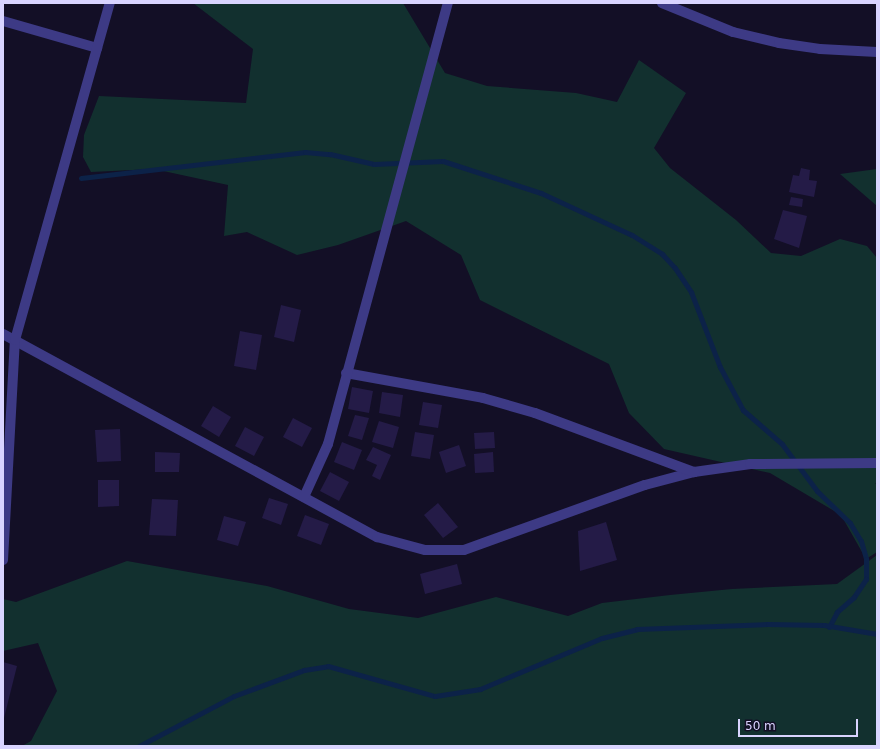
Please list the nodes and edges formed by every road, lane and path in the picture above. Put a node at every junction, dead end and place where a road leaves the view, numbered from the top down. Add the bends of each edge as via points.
1 (110, 3) edge
2 (448, 3) edge
3 (662, 3) edge
4 (3, 21) edge
5 (97, 48) junction
6 (877, 52) edge
7 (3, 334) edge
8 (15, 340) junction
9 (346, 373) junction
10 (877, 463) edge
11 (694, 472) junction
12 (304, 497) junction
13 (3, 560) edge

1 - 5 street
2 - 9 street
3 - 6 street via 733,32 779,43 820,49
4 - 5 street
5 - 8 street
7 - 8 street
8 - 12 street via 185,435
8 - 13 street
9 - 11 street via 483,398 535,413
9 - 12 street via 328,444
10 - 11 street via 750,464
11 - 12 street via 645,485 464,550 425,550 377,537

